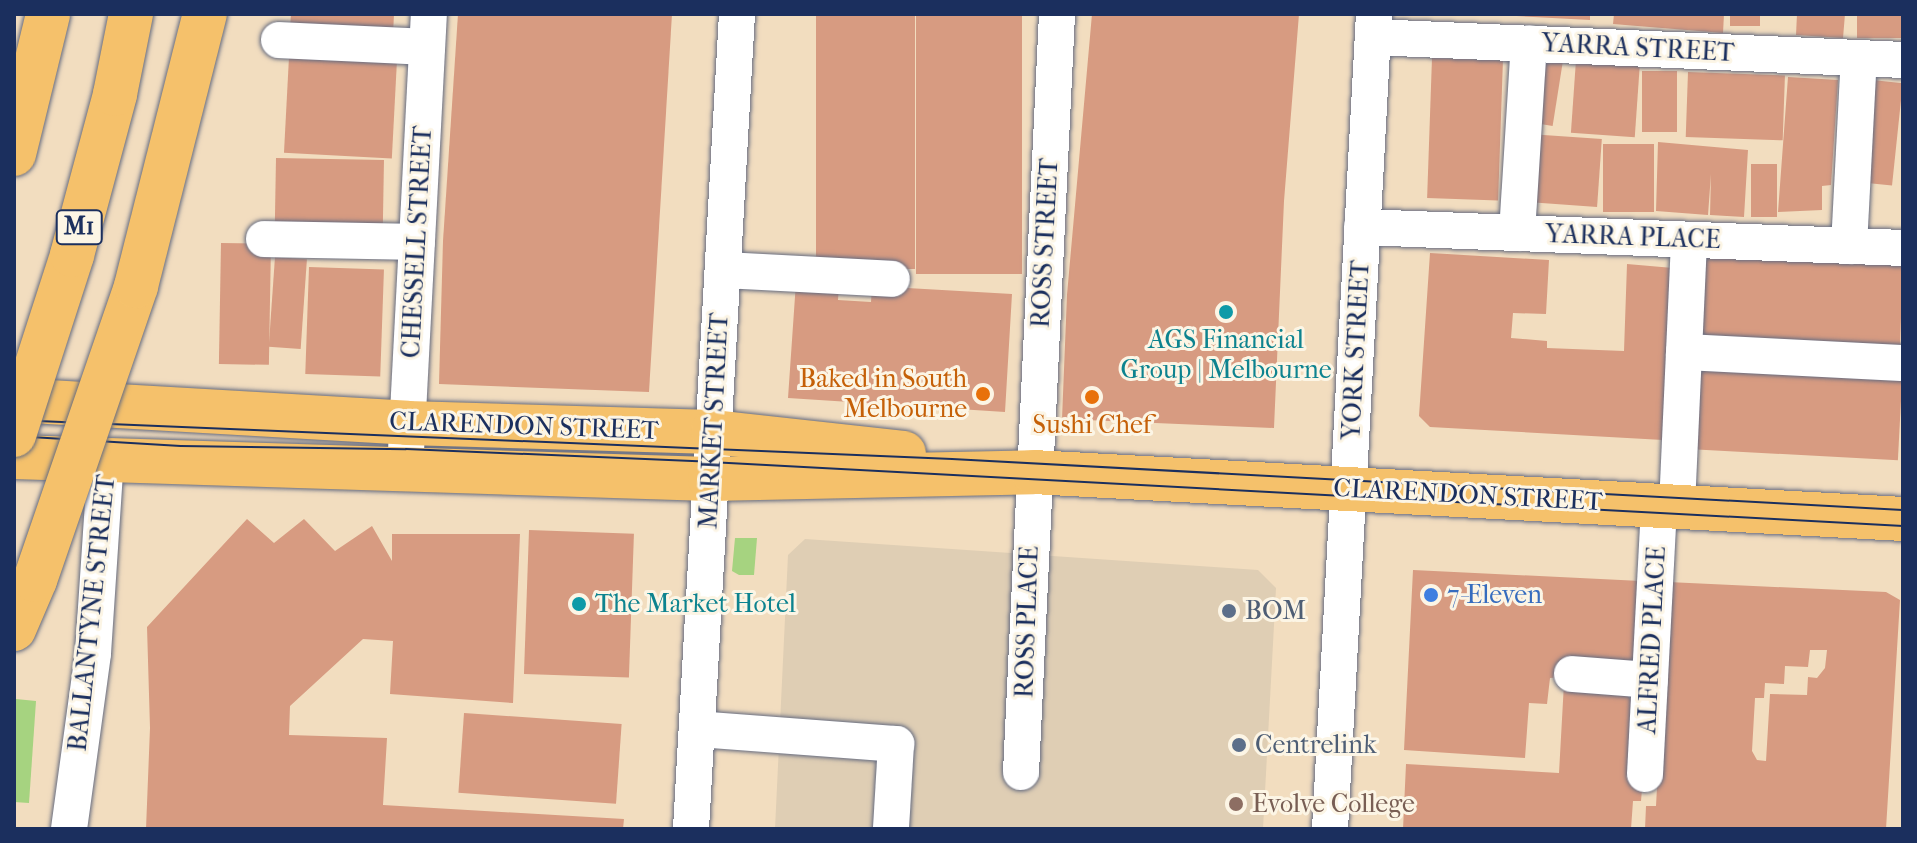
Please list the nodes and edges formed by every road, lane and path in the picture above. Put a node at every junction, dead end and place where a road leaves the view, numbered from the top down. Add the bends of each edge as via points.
1 (48, 14) edge
2 (131, 14) edge
3 (205, 14) edge
4 (737, 14) edge
5 (1057, 14) edge
6 (1374, 25) edge
7 (428, 30) edge
8 (279, 40) dead end
9 (1529, 43) junction
10 (1859, 58) junction
11 (1903, 60) edge
12 (14, 154) edge
13 (1362, 227) junction
14 (1517, 233) junction
15 (264, 239) dead end
16 (1689, 240) junction
17 (417, 242) junction
18 (1849, 246) junction
19 (1903, 248) edge
20 (723, 270) junction
21 (892, 279) dead end
22 (1684, 352) junction
23 (1903, 363) edge
24 (14, 400) edge
25 (144, 409) junction
26 (407, 423) junction
27 (713, 432) junction
28 (14, 435) edge
29 (14, 457) edge
30 (106, 459) junction
31 (405, 470) junction
32 (1033, 472) junction
33 (710, 479) junction
34 (1348, 489) junction
35 (1668, 506) junction
36 (1903, 519) edge
37 (14, 629) edge
38 (1572, 674) dead end
39 (1650, 680) junction
40 (697, 729) junction
41 (1021, 772) dead end
42 (1645, 774) dead end
43 (69, 829) edge
44 (691, 829) edge
45 (891, 829) edge
46 (1330, 829) edge

1 - 12 main road
2 - 28 main road, M1, bridge via 72,255
3 - 37 main road, bridge via 136,286
4 - 20 street, MARKET STREET
5 - 32 street, ROSS STREET
6 - 9 street, YARRA STREET
6 - 13 street, YORK STREET
7 - 8 street
7 - 17 street, CHESSELL STREET
9 - 10 street, YARRA STREET
9 - 14 street
10 - 11 street, YARRA STREET
10 - 18 street
13 - 14 street, YARRA PLACE
13 - 34 street, YORK STREET
14 - 16 street, YARRA PLACE
15 - 17 street
16 - 18 street, YARRA PLACE
16 - 22 street, ALFRED PLACE
17 - 26 street, CHESSELL STREET
18 - 19 street, YARRA PLACE
20 - 21 street
20 - 27 street, MARKET STREET
22 - 23 street
22 - 35 street, ALFRED PLACE
24 - 25 main road, CLARENDON STREET
25 - 26 main road, CLARENDON STREET
25 - 30 main road, BALLANTYNE STREET
26 - 27 main road, CLARENDON STREET
26 - 31 street, CHESSELL STREET
27 - 32 main road, CLARENDON STREET
27 - 33 street, MARKET STREET
29 - 30 main road, CLARENDON STREET
30 - 31 main road, CLARENDON STREET
30 - 43 street, BALLANTYNE STREET via 93,653
31 - 33 main road, CLARENDON STREET
32 - 33 main road, CLARENDON STREET
32 - 34 main road, CLARENDON STREET
32 - 41 street, ROSS PLACE
33 - 40 street, MARKET STREET
34 - 35 main road, CLARENDON STREET
34 - 46 street, YORK STREET
35 - 36 main road, CLARENDON STREET
35 - 39 street, ALFRED PLACE
38 - 39 street
39 - 42 street, ALFRED PLACE
40 - 44 street, MARKET STREET
40 - 45 street via 896,744

